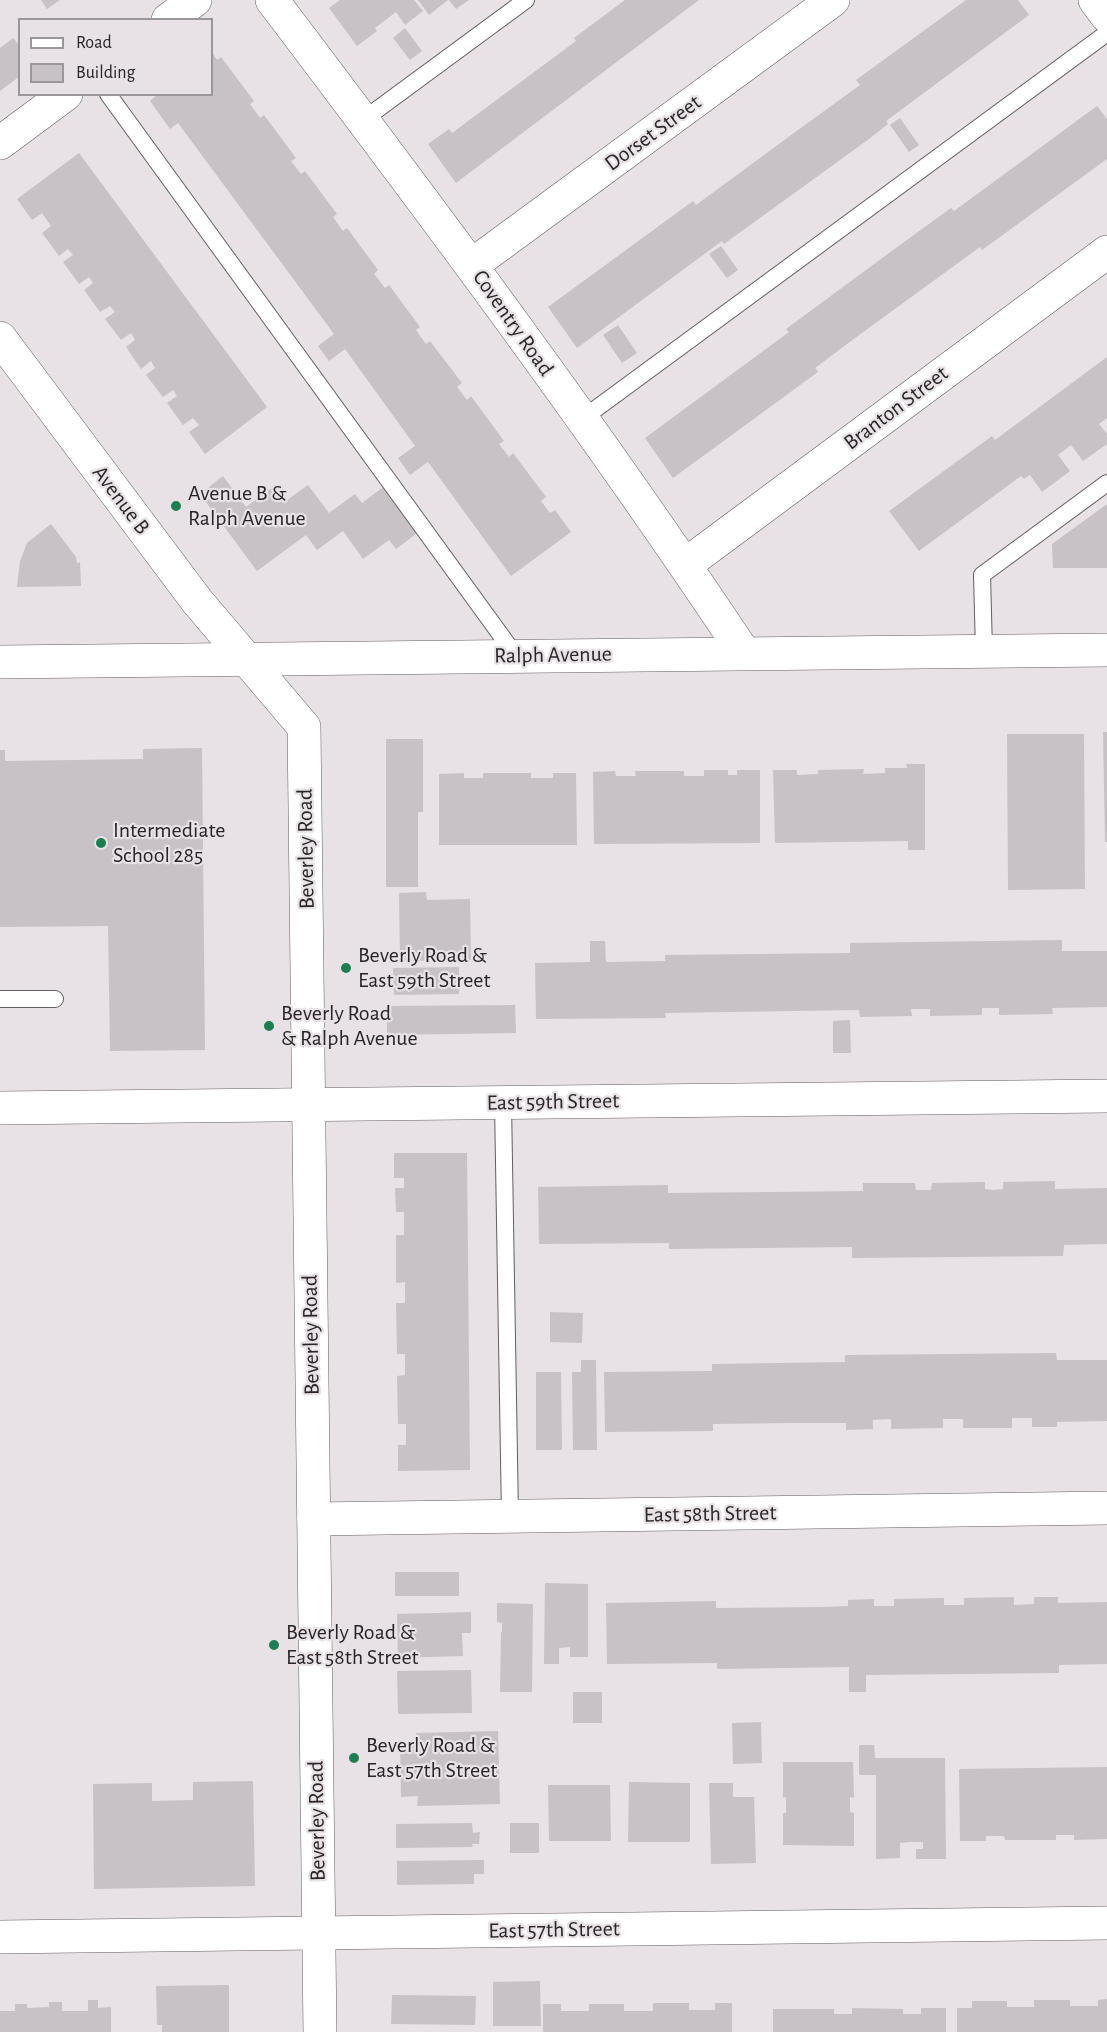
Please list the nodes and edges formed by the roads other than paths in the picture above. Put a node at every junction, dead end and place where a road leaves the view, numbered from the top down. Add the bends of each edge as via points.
1 (195, 0) edge
2 (272, 0) edge
3 (526, 0) edge
4 (833, 0) edge
5 (1095, 0) edge
6 (1107, 16) edge
7 (171, 18) edge
8 (1107, 33) edge
9 (63, 96) edge
10 (109, 96) edge
11 (363, 120) junction
12 (0, 143) edge
13 (1107, 252) edge
14 (472, 265) junction
15 (0, 338) edge
16 (582, 419) junction
17 (1107, 483) edge
18 (685, 565) junction
19 (1107, 650) edge
20 (984, 651) junction
21 (744, 653) junction
22 (516, 656) junction
23 (248, 658) junction
24 (0, 662) edge
25 (0, 999) edge
26 (56, 999) dead end
27 (1107, 1096) edge
28 (503, 1102) junction
29 (309, 1104) junction
30 (0, 1108) edge
31 (1107, 1508) edge
32 (510, 1516) junction
33 (314, 1519) junction
34 (1107, 1923) edge
35 (318, 1933) junction
36 (0, 1937) edge
37 (320, 2032) edge

1 - 7 street
2 - 11 street, Coventry Road
3 - 11 lane
4 - 14 street, Dorset Street
5 - 6 street
8 - 16 lane
9 - 12 street
10 - 22 lane
11 - 14 street, Coventry Road
13 - 18 street, Branton Street
14 - 16 street, Coventry Road
15 - 23 street, Avenue B via 197,601
16 - 18 street, Coventry Road
17 - 20 lane via 982,575
18 - 21 street, Coventry Road
19 - 20 street, Ralph Avenue
20 - 21 street, Ralph Avenue
21 - 22 street, Ralph Avenue
22 - 23 street, Ralph Avenue
23 - 24 street, Ralph Avenue
23 - 29 street, Beverley Road via 304,727
25 - 26 lane
27 - 28 street, East 59th Street
28 - 29 street, East 59th Street
28 - 32 lane
29 - 30 street, East 59th Street
29 - 33 street, Beverley Road
31 - 32 street, East 58th Street
32 - 33 street, East 58th Street
33 - 35 street, Beverley Road
34 - 35 street, East 57th Street
35 - 36 street, East 57th Street
35 - 37 street, Beverley Road

